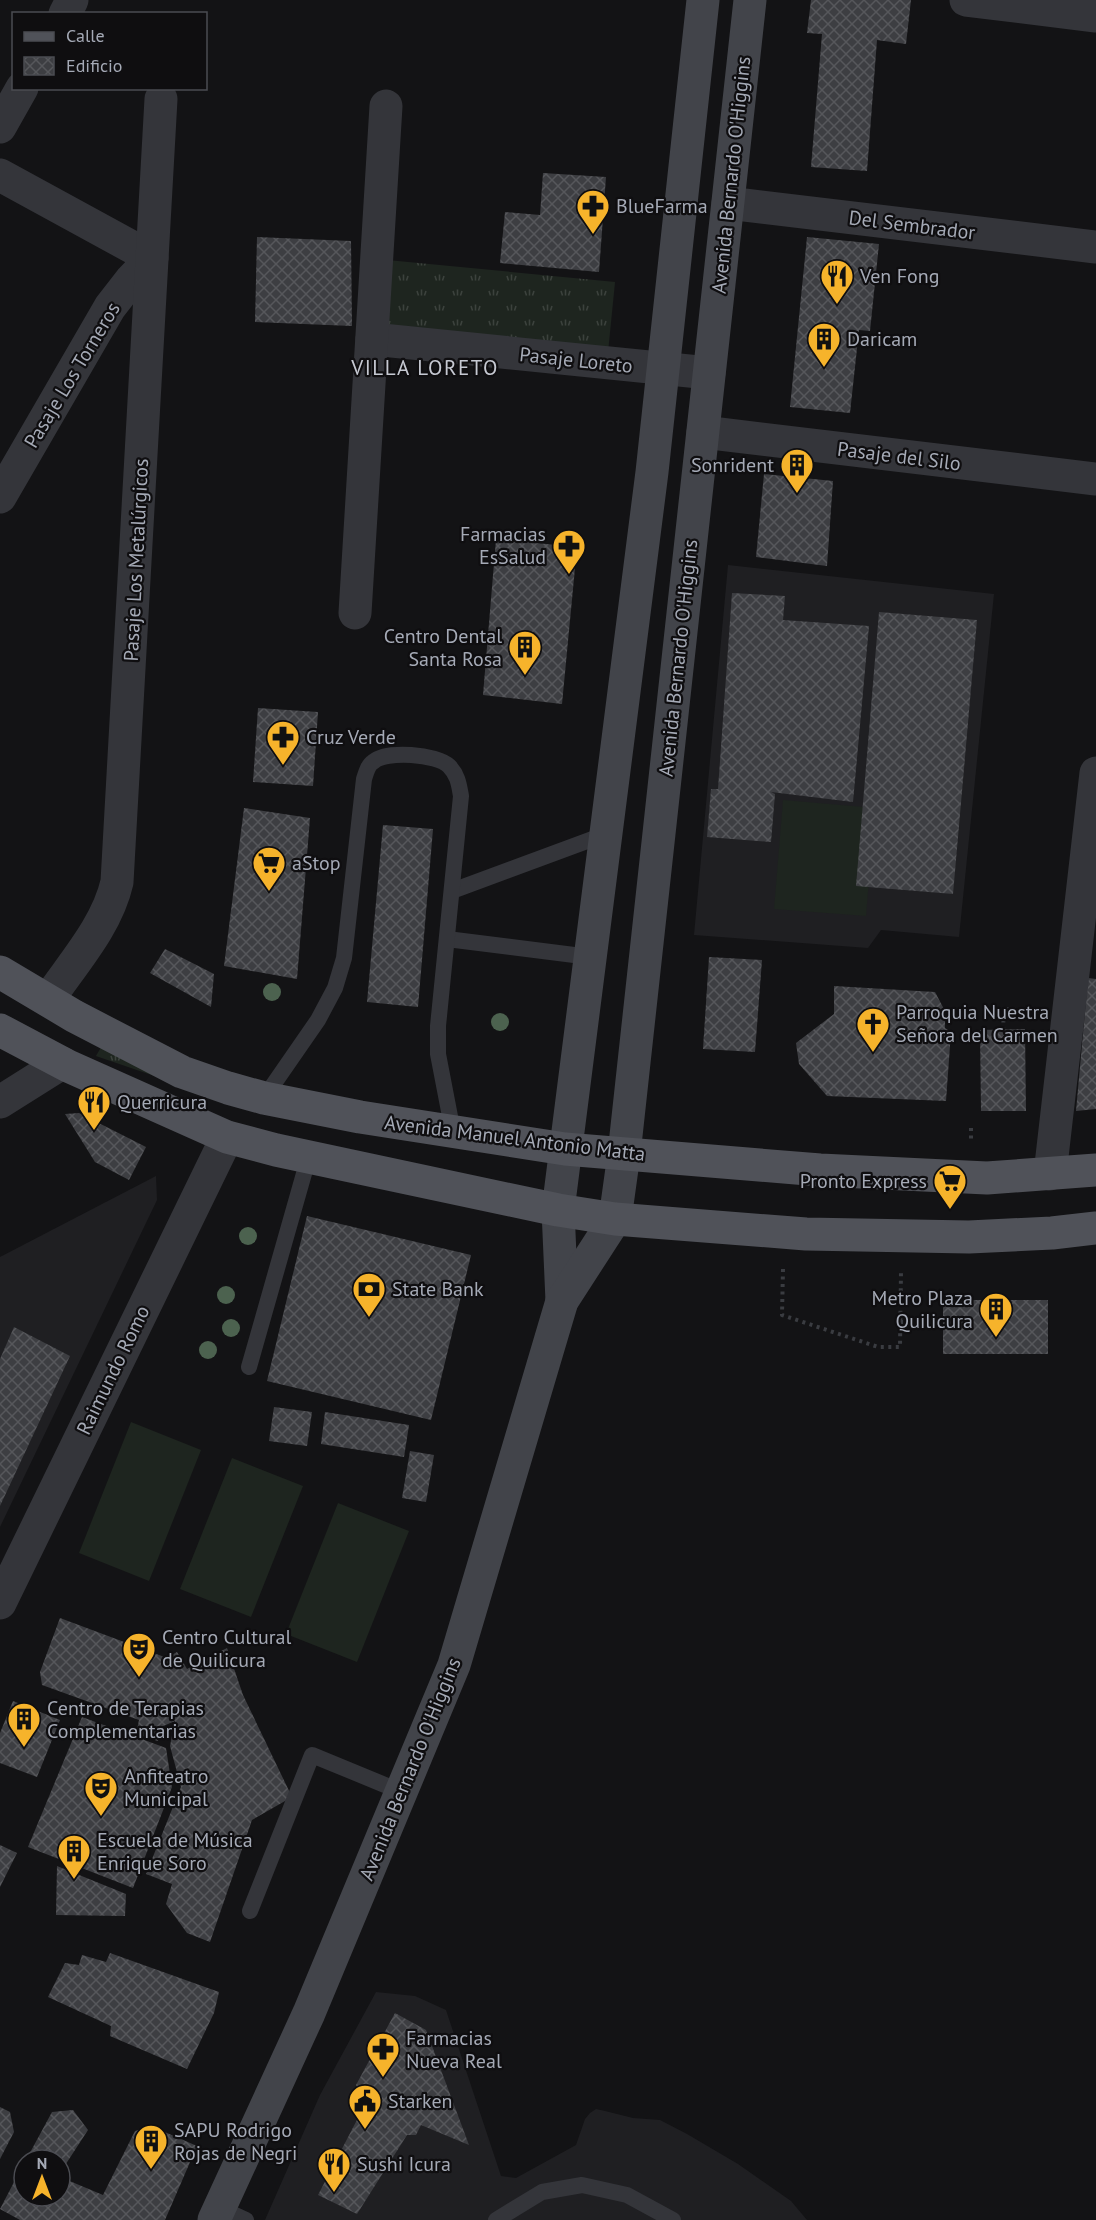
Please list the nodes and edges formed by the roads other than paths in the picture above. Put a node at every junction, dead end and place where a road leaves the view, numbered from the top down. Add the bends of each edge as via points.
1 (703, 0) edge
2 (750, 0) edge
3 (966, 0) edge
4 (1096, 16) edge
5 (21, 90) edge
6 (161, 99) dead end
7 (386, 106) dead end
8 (0, 127) edge
9 (0, 175) edge
10 (728, 203) junction
11 (1096, 247) edge
12 (152, 258) junction
13 (372, 339) junction
14 (663, 369) junction
15 (709, 373) junction
16 (703, 432) junction
17 (1096, 479) edge
18 (0, 497) edge
19 (355, 614) dead end
20 (1096, 774) edge
21 (606, 834) junction
22 (452, 891) junction
23 (447, 939) junction
24 (590, 957) junction
25 (0, 972) edge
26 (48, 1000) junction
27 (0, 1030) edge
28 (62, 1063) junction
29 (264, 1098) junction
30 (0, 1102) edge
31 (453, 1132) junction
32 (227, 1137) junction
33 (565, 1149) junction
34 (624, 1154) junction
35 (309, 1156) junction
36 (1096, 1170) edge
37 (1050, 1174) junction
38 (558, 1210) junction
39 (615, 1219) junction
40 (1096, 1228) edge
41 (561, 1301) junction
42 (249, 1367) dead end
43 (0, 1603) edge
44 (402, 1792) junction
45 (250, 1911) dead end
46 (227, 2216) edge
47 (496, 2220) edge
48 (673, 2220) edge

1 - 14 main road, Avenida Bernardo O'Higgins
2 - 10 main road, Avenida Bernardo O'Higgins
3 - 4 street
5 - 8 street
6 - 12 street, Pasaje Los Metalúrgicos
7 - 13 street
9 - 12 street
10 - 11 street, Del Sembrador
10 - 15 main road, Avenida Bernardo O'Higgins
12 - 18 street, Pasaje Los Torneros via 110,307
12 - 26 street, Pasaje Los Metalúrgicos via 117,882 113,901 101,923
13 - 14 street, Pasaje Loreto
13 - 19 street
14 - 15 street, Pasaje Loreto
14 - 21 main road, Avenida Bernardo O'Higgins
15 - 16 main road, Avenida Bernardo O'Higgins
16 - 17 street, Pasaje del Silo
16 - 34 main road, Avenida Bernardo O'Higgins
20 - 37 street
21 - 22 lane
21 - 24 main road, Avenida Bernardo O'Higgins
22 - 23 lane
22 - 29 lane via 461,796 458,777 447,764 411,754 384,755 371,763 364,778 344,958 335,988 318,1020
23 - 24 lane
23 - 31 lane via 438,1054
24 - 33 main road, Avenida Bernardo O'Higgins
25 - 26 main road, Avenida Manuel Antonio Matta
26 - 29 main road, Avenida Manuel Antonio Matta via 182,1072
27 - 28 main road
28 - 30 street
28 - 32 main road
29 - 31 main road, Avenida Manuel Antonio Matta
31 - 33 main road, Avenida Manuel Antonio Matta
32 - 35 main road
32 - 43 street, Raimundo Romo
33 - 34 main road, Avenida Manuel Antonio Matta
33 - 38 main road, Avenida Bernardo O'Higgins
34 - 37 main road, Avenida Manuel Antonio Matta via 939,1177
34 - 39 main road, Avenida Bernardo O'Higgins
35 - 38 main road
35 - 42 lane
36 - 37 main road, Avenida Manuel Antonio Matta
38 - 39 main road
38 - 41 main road, Avenida Bernardo O'Higgins
39 - 40 main road via 901,1236 969,1237
39 - 41 main road, Avenida Bernardo O'Higgins
41 - 44 main road, Avenida Bernardo O'Higgins via 454,1665
44 - 45 lane via 312,1755
44 - 46 main road, Avenida Bernardo O'Higgins
47 - 48 lane via 542,2192 582,2185 627,2195

